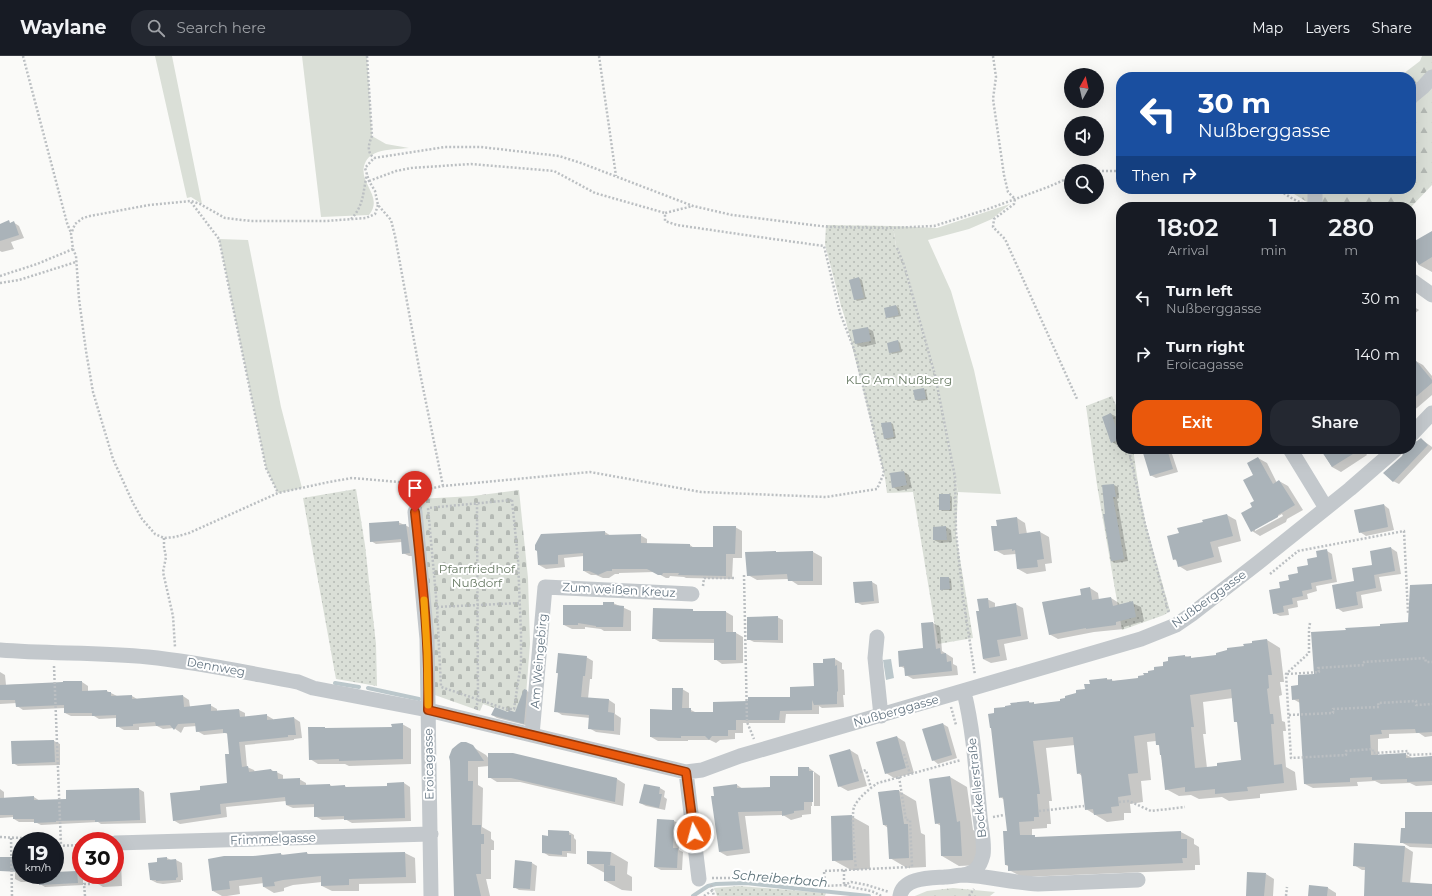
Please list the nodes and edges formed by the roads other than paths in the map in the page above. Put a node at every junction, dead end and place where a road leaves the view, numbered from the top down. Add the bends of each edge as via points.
1 (1432, 77) edge
2 (1416, 93) edge
3 (1416, 284) edge
4 (1432, 295) edge
5 (1432, 413) edge
6 (1416, 430) edge
7 (1293, 454) edge
8 (1390, 454) edge
9 (1326, 508) junction
10 (422, 510) road end
11 (545, 587) joint
12 (692, 594) road end
13 (877, 637) dead end
14 (0, 650) edge
15 (970, 690) junction
16 (428, 710) junction
17 (881, 716) junction
18 (532, 735) junction
19 (686, 772) junction
20 (431, 834) junction
21 (124, 844) edge
22 (963, 875) junction
23 (704, 878) road end
24 (1138, 880) dead end
25 (897, 895) edge
26 (431, 896) edge

1 - 2 street
3 - 4 street
5 - 6 street
7 - 9 street
8 - 9 street, Nußberggasse
9 - 15 street, Nußberggasse via 1176,625 1141,639
10 - 16 street, Eroicagasse
11 - 12 street, Zum weißen Kreuz
11 - 18 street, Am Weingebirg
13 - 17 street via 875,658
14 - 16 street, Dennweg via 174,660 298,682 313,688
15 - 17 street, Nußberggasse
15 - 22 street, Bockkellerstraße via 968,710 983,852 978,868
16 - 18 street, Nußberggasse
16 - 20 street, Eroicagasse
17 - 19 street, Nußberggasse via 740,756 702,770
18 - 19 street, Nußberggasse
19 - 23 street
20 - 21 street, Frimmelgasse
20 - 26 street, Eroicagasse
22 - 24 street via 1025,884
22 - 25 street via 913,882

